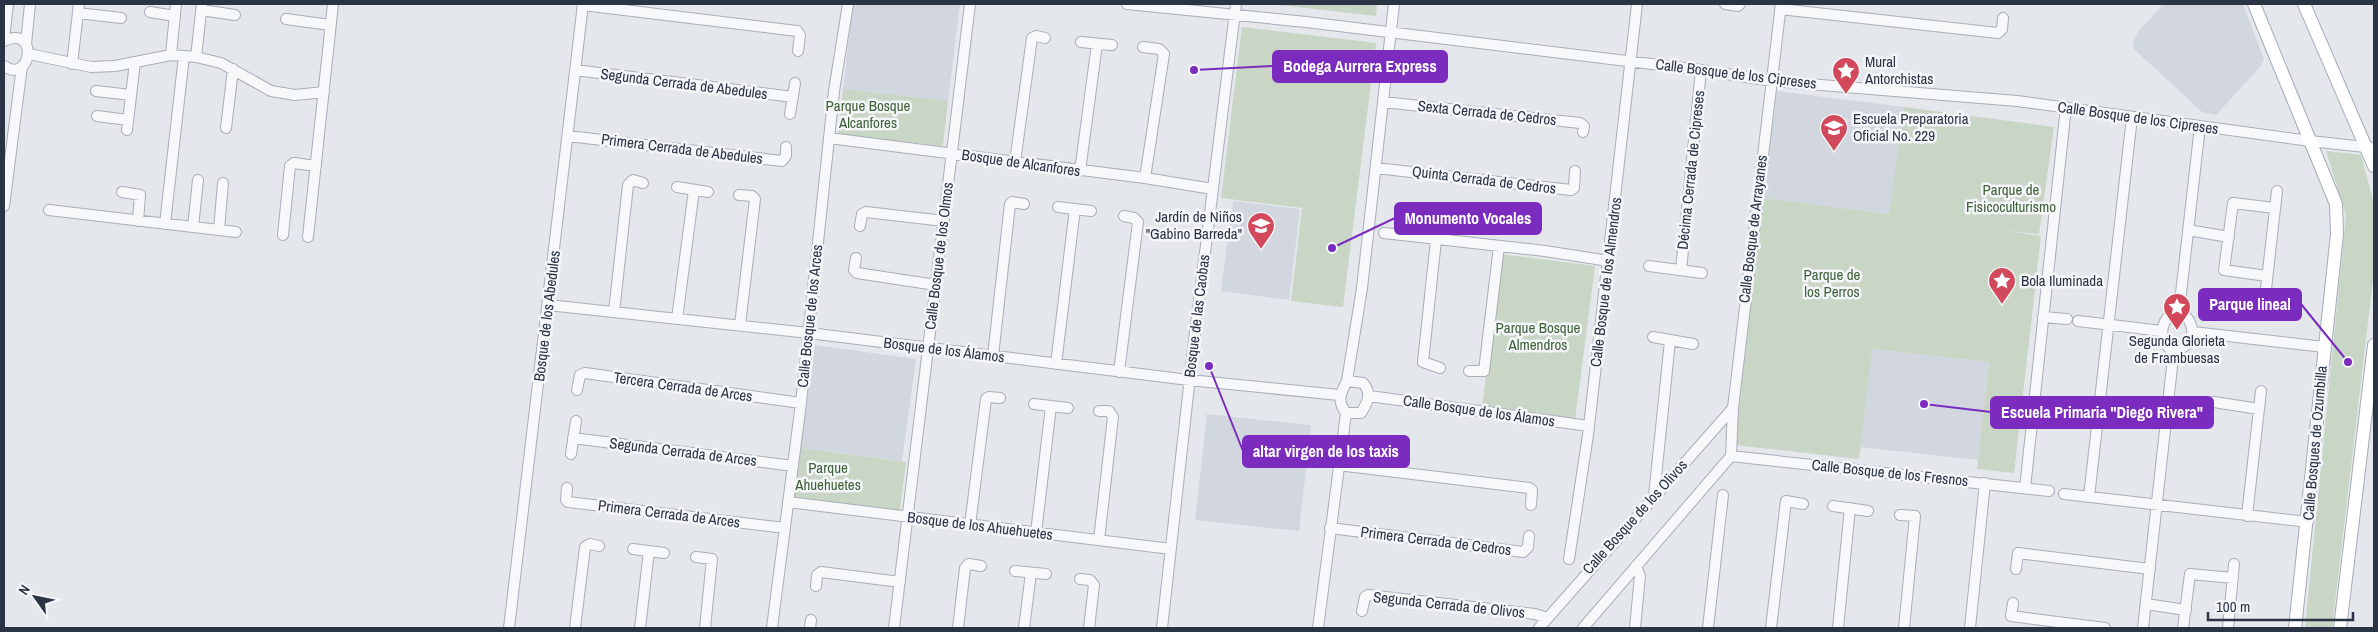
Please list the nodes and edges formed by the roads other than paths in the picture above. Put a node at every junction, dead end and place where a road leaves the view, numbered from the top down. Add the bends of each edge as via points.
1 (8, 4) edge
2 (30, 4) edge
3 (176, 4) edge
4 (333, 4) edge
5 (583, 4) edge
6 (848, 4) edge
7 (970, 4) edge
8 (1127, 4) edge
9 (1394, 4) edge
10 (1637, 4) edge
11 (1724, 4) edge
12 (1740, 4) edge
13 (2254, 4) edge
14 (2304, 4) edge
15 (1169, 6) edge
16 (1781, 6) edge
17 (202, 7) edge
18 (79, 8) edge
19 (1236, 9) edge
20 (150, 12) dead end
21 (235, 15) dead end
22 (175, 16) junction
23 (121, 18) dead end
24 (2003, 18) dead end
25 (286, 19) dead end
26 (330, 25) junction
27 (1391, 33) junction
28 (1045, 38) dead end
29 (4, 40) edge
30 (1081, 42) dead end
31 (1097, 44) junction
32 (1112, 45) dead end
33 (1142, 48) dead end
34 (27, 49) junction
35 (798, 50) dead end
36 (170, 55) junction
37 (184, 56) junction
38 (196, 57) junction
39 (135, 62) junction
40 (1629, 62) junction
41 (72, 64) junction
42 (4, 66) edge
43 (22, 66) junction
44 (233, 69) junction
45 (575, 70) junction
46 (1701, 70) junction
47 (1772, 81) junction
48 (795, 83) dead end
49 (96, 91) dead end
50 (324, 92) junction
51 (131, 95) junction
52 (793, 98) junction
53 (1383, 102) junction
54 (2066, 108) junction
55 (790, 114) dead end
56 (97, 116) dead end
57 (2132, 117) junction
58 (2200, 126) junction
59 (226, 128) dead end
60 (1583, 132) dead end
61 (568, 136) junction
62 (829, 138) junction
63 (2310, 141) junction
64 (786, 147) dead end
65 (2370, 147) edge
66 (951, 154) junction
67 (1015, 162) junction
68 (316, 166) junction
69 (2374, 166) edge
70 (1376, 168) junction
71 (1080, 171) junction
72 (1575, 171) dead end
73 (1145, 178) junction
74 (198, 180) dead end
75 (644, 182) dead end
76 (223, 183) dead end
77 (677, 187) dead end
78 (1213, 189) junction
79 (694, 190) junction
80 (2277, 191) dead end
81 (122, 192) dead end
82 (708, 192) dead end
83 (739, 195) dead end
84 (1024, 204) dead end
85 (4, 206) edge
86 (1058, 207) dead end
87 (2276, 208) junction
88 (1076, 209) junction
89 (49, 210) dead end
90 (1091, 211) dead end
91 (1124, 216) dead end
92 (138, 221) junction
93 (944, 221) junction
94 (165, 224) junction
95 (860, 226) dead end
96 (193, 227) junction
97 (219, 230) junction
98 (2188, 230) junction
99 (236, 232) dead end
100 (1384, 233) dead end
101 (283, 235) dead end
102 (308, 237) dead end
103 (2229, 237) junction
104 (1436, 240) junction
105 (1499, 246) junction
106 (856, 258) dead end
107 (1609, 261) junction
108 (1649, 266) dead end
109 (1681, 270) junction
110 (1702, 273) dead end
111 (2267, 276) junction
112 (936, 285) junction
113 (2266, 290) dead end
114 (548, 305) junction
115 (614, 312) junction
116 (2180, 312) junction
117 (2043, 317) junction
118 (677, 319) junction
119 (2108, 324) junction
120 (740, 325) junction
121 (2162, 331) junction
122 (2193, 332) junction
123 (809, 333) junction
124 (1652, 337) dead end
125 (1670, 341) junction
126 (1693, 344) dead end
127 (2374, 345) edge
128 (2324, 347) junction
129 (928, 348) junction
130 (2174, 349) junction
131 (993, 356) junction
132 (1056, 358) junction
133 (1119, 368) junction
134 (1440, 368) dead end
135 (1469, 371) dead end
136 (1189, 380) junction
137 (1347, 381) junction
138 (577, 390) dead end
139 (2261, 391) dead end
140 (1339, 394) junction
141 (1369, 396) junction
142 (1000, 398) dead end
143 (2214, 402) dead end
144 (801, 403) junction
145 (1034, 404) dead end
146 (1051, 406) junction
147 (1068, 408) dead end
148 (1733, 408) junction
149 (2259, 409) junction
150 (1099, 411) dead end
151 (1346, 413) junction
152 (576, 421) dead end
153 (1589, 426) junction
154 (2370, 426) edge
155 (573, 438) junction
156 (571, 454) dead end
157 (1731, 456) junction
158 (1338, 465) junction
159 (793, 466) junction
160 (1985, 484) junction
161 (567, 488) dead end
162 (2025, 488) junction
163 (2049, 491) dead end
164 (2064, 494) dead end
165 (1723, 495) dead end
166 (1654, 496) junction
167 (2089, 497) junction
168 (788, 502) junction
169 (1803, 504) dead end
170 (1531, 505) dead end
171 (2157, 505) junction
172 (1833, 506) dead end
173 (1850, 508) junction
174 (1868, 511) dead end
175 (1900, 515) dead end
176 (2247, 516) junction
177 (908, 517) junction
178 (2308, 522) junction
179 (970, 524) junction
180 (785, 528) junction
181 (1330, 528) junction
182 (1036, 533) junction
183 (1529, 536) dead end
184 (1099, 540) junction
185 (598, 546) dead end
186 (633, 549) dead end
187 (1172, 549) junction
188 (649, 551) junction
189 (664, 553) dead end
190 (696, 557) dead end
191 (1569, 559) dead end
192 (2234, 564) dead end
193 (980, 566) dead end
194 (1636, 566) junction
195 (2016, 568) dead end
196 (2150, 569) junction
197 (1015, 571) dead end
198 (1031, 573) junction
199 (1046, 574) dead end
200 (2233, 578) junction
201 (1080, 579) dead end
202 (900, 582) junction
203 (816, 586) dead end
204 (2013, 603) dead end
205 (2146, 604) junction
206 (2186, 610) junction
207 (1362, 611) dead end
208 (1548, 618) junction
209 (509, 628) edge
210 (575, 628) edge
211 (640, 628) edge
212 (705, 628) edge
213 (772, 628) edge
214 (894, 628) edge
215 (958, 628) edge
216 (1024, 628) edge
217 (1089, 628) edge
218 (1162, 628) edge
219 (1318, 628) edge
220 (1539, 628) edge
221 (1582, 628) edge
222 (1634, 628) edge
223 (1708, 628) edge
224 (1771, 628) edge
225 (1838, 628) edge
226 (1904, 628) edge
227 (1970, 628) edge
228 (2105, 628) edge
229 (2143, 628) edge
230 (2183, 628) edge
231 (2228, 628) edge
232 (2295, 628) edge
233 (2340, 628) edge

1 - 29 street
2 - 34 street
3 - 22 street
4 - 26 street
5 - 35 street via 797,31 800,35
5 - 45 street, Bosque de los Abedules
6 - 62 street, Calle Bosque de los Arces
7 - 66 street, Calle Bosque de los Olmos
8 - 15 street, Calle Bosque de los Cipreses
9 - 27 street
10 - 40 street, Calle Bosque de los Almendros
11 - 12 street
13 - 63 main road, Calle Bosques de Ozumbilla
14 - 65 main road
15 - 19 street, Calle Bosque de los Cipreses
16 - 24 street via 1998,33 2002,29
16 - 47 street, Calle Bosque de Arrayanes
17 - 21 street
17 - 38 street
18 - 23 street
18 - 41 street
19 - 27 street, Calle Bosque de los Cipreses
19 - 78 street, Bosque de las Caobas
20 - 22 street
22 - 36 street
25 - 26 street
26 - 50 street
27 - 40 street, Calle Bosque de los Cipreses
27 - 53 street
28 - 67 street via 1032,38
29 - 34 street via 15,38
30 - 31 street
31 - 32 street
31 - 71 street
33 - 73 street via 1159,49 1164,54
34 - 41 street
34 - 43 street via 27,61
36 - 37 street
36 - 39 street
37 - 38 street
37 - 94 street
38 - 44 street
39 - 41 street via 91,67
39 - 51 street
40 - 46 street, Calle Bosque de los Cipreses
40 - 107 street, Calle Bosque de los Almendros
42 - 43 street via 14,69
43 - 85 street
44 - 50 street via 272,91 295,95
44 - 59 street
45 - 52 street, Segunda Cerrada de Abedules
45 - 61 street, Bosque de los Abedules
46 - 47 street, Calle Bosque de los Cipreses
46 - 109 street, Décima Cerrada de Cipreses
47 - 54 street, Calle Bosque de los Cipreses
47 - 148 street, Calle Bosque de Arrayanes
48 - 52 street
49 - 51 street
50 - 68 street
51 - 56 street via 127,125
52 - 55 street
53 - 60 street, Sexta Cerrada de Cedros via 1580,123 1584,126
53 - 70 street
54 - 57 street, Calle Bosque de los Cipreses
54 - 117 street
57 - 58 street, Calle Bosque de los Cipreses
57 - 119 street
58 - 63 street, Calle Bosque de los Cipreses
58 - 98 street
61 - 64 street, Primera Cerrada de Abedules via 782,161
61 - 114 street, Bosque de los Abedules
62 - 66 street, Bosque de Alcanfores
62 - 123 street, Calle Bosque de los Arces
63 - 65 street, Calle Bosque de los Cipreses
63 - 128 main road, Calle Bosques de Ozumbilla via 2336,204 2337,234
65 - 69 main road
66 - 67 street, Bosque de Alcanfores
66 - 93 street, Calle Bosque de los Olmos
67 - 71 street, Bosque de Alcanfores
68 - 101 street via 294,163 290,166
68 - 102 street
70 - 72 street, Quinta Cerrada de Cedros via 1571,190 1574,188
70 - 137 street
71 - 73 street, Bosque de Alcanfores
73 - 78 street, Bosque de Alcanfores
74 - 96 street
75 - 115 street via 633,180 628,185
76 - 97 street
77 - 79 street
78 - 136 street, Bosque de las Caobas
79 - 82 street
79 - 118 street
80 - 87 street
81 - 92 street via 140,195
83 - 120 street via 752,196 755,200
84 - 131 street via 1010,204
86 - 88 street
87 - 103 street via 2233,203
87 - 111 street
88 - 90 street
88 - 132 street
89 - 92 street
91 - 133 street via 1138,222
92 - 94 street
93 - 95 street via 866,212 862,214
93 - 112 street, Calle Bosque de los Olmos
94 - 96 street
96 - 97 street
97 - 99 street
98 - 103 street
98 - 116 street
100 - 104 street
103 - 111 street via 2224,270
104 - 105 street
104 - 134 street via 1423,362
105 - 107 street
105 - 135 street via 1484,371
106 - 112 street via 854,270 857,273
107 - 153 street, Calle Bosque de los Almendros
108 - 109 street, Décima Cerrada de Cipreses
109 - 110 street, Décima Cerrada de Cipreses
111 - 113 street
112 - 129 street, Calle Bosque de los Olmos
114 - 115 street, Bosque de los Álamos
114 - 209 street, Bosque de los Abedules
115 - 118 street, Bosque de los Álamos
116 - 121 street via 2167,318
116 - 122 street via 2191,322
117 - 119 street
117 - 162 street
118 - 120 street, Bosque de los Álamos
119 - 121 street
119 - 167 street
120 - 123 street, Bosque de los Álamos
121 - 130 street via 2165,343
122 - 128 street
122 - 130 street via 2186,346
123 - 129 street, Bosque de los Álamos
123 - 144 street, Calle Bosque de los Arces
124 - 125 street
125 - 126 street
125 - 166 street
127 - 154 main road
128 - 178 main road, Calle Bosques de Ozumbilla
129 - 131 street, Bosque de los Álamos
129 - 177 street, Calle Bosque de los Olmos
130 - 171 street
131 - 132 street, Bosque de los Álamos
132 - 133 street, Bosque de los Álamos
133 - 136 street, Bosque de los Álamos
136 - 140 street, Bosque de los Álamos
136 - 187 street, Bosque de las Caobas
137 - 140 street
137 - 141 street via 1363,383
138 - 144 street, Tercera Cerrada de Arces via 580,375 585,373
139 - 149 street
140 - 151 street via 1340,406
141 - 151 street via 1361,413
141 - 153 street, Calle Bosque de los Álamos
142 - 179 street via 989,396 986,399
143 - 149 street
144 - 159 street, Calle Bosque de los Arces
145 - 146 street
146 - 147 street
146 - 182 street
148 - 157 street, Calle Bosque de Arrayanes
148 - 166 street, Calle Bosque de los Olivos
149 - 176 street
150 - 184 street via 1109,411 1113,417
151 - 158 street
152 - 155 street
153 - 191 street, Calle Bosque de los Almendros
154 - 233 main road
155 - 156 street
155 - 159 street, Segunda Cerrada de Arces
157 - 160 street, Calle Bosque de los Fresnos
157 - 194 street, Calle Bosque de los Olivos
158 - 170 street via 1529,488 1532,490
158 - 181 street
159 - 168 street, Calle Bosque de los Arces
160 - 162 street, Calle Bosque de los Fresnos
160 - 227 street
161 - 180 street, Primera Cerrada de Arces via 568,502
162 - 163 street, Calle Bosque de los Fresnos
164 - 167 street
165 - 223 street
166 - 208 street, Calle Bosque de los Olivos
167 - 171 street
168 - 177 street, Bosque de los Ahuehuetes
168 - 180 street, Calle Bosque de los Arces
169 - 224 street via 1786,502
171 - 176 street
171 - 196 street
172 - 173 street
173 - 174 street
173 - 225 street
175 - 226 street via 1915,516
176 - 178 street
177 - 179 street, Bosque de los Ahuehuetes
177 - 202 street, Calle Bosque de los Olmos
178 - 232 main road, Calle Bosques de Ozumbilla
179 - 182 street, Bosque de los Ahuehuetes
180 - 213 street, Calle Bosque de los Arces
181 - 183 street, Primera Cerrada de Cedros via 1524,552
181 - 219 street
182 - 184 street, Bosque de los Ahuehuetes
184 - 187 street, Bosque de los Ahuehuetes
185 - 210 street via 590,544 585,547
186 - 188 street
187 - 218 street, Bosque de las Caobas
188 - 189 street
188 - 211 street
190 - 212 street via 712,559
192 - 200 street
193 - 215 street via 969,564 965,568
194 - 221 street, Calle Bosque de los Olivos
194 - 222 street via 1640,576
195 - 196 street via 2018,553
196 - 205 street
197 - 198 street
198 - 199 street
198 - 216 street
200 - 206 street via 2190,574
200 - 231 street
201 - 217 street via 1090,580 1094,585
202 - 203 street via 821,572
202 - 214 street, Calle Bosque de los Olmos
204 - 228 street via 2012,616
205 - 206 street
205 - 229 street
206 - 230 street
207 - 208 street, Segunda Cerrada de Olivos via 1364,598 1368,595
208 - 220 street, Calle Bosque de los Olivos

